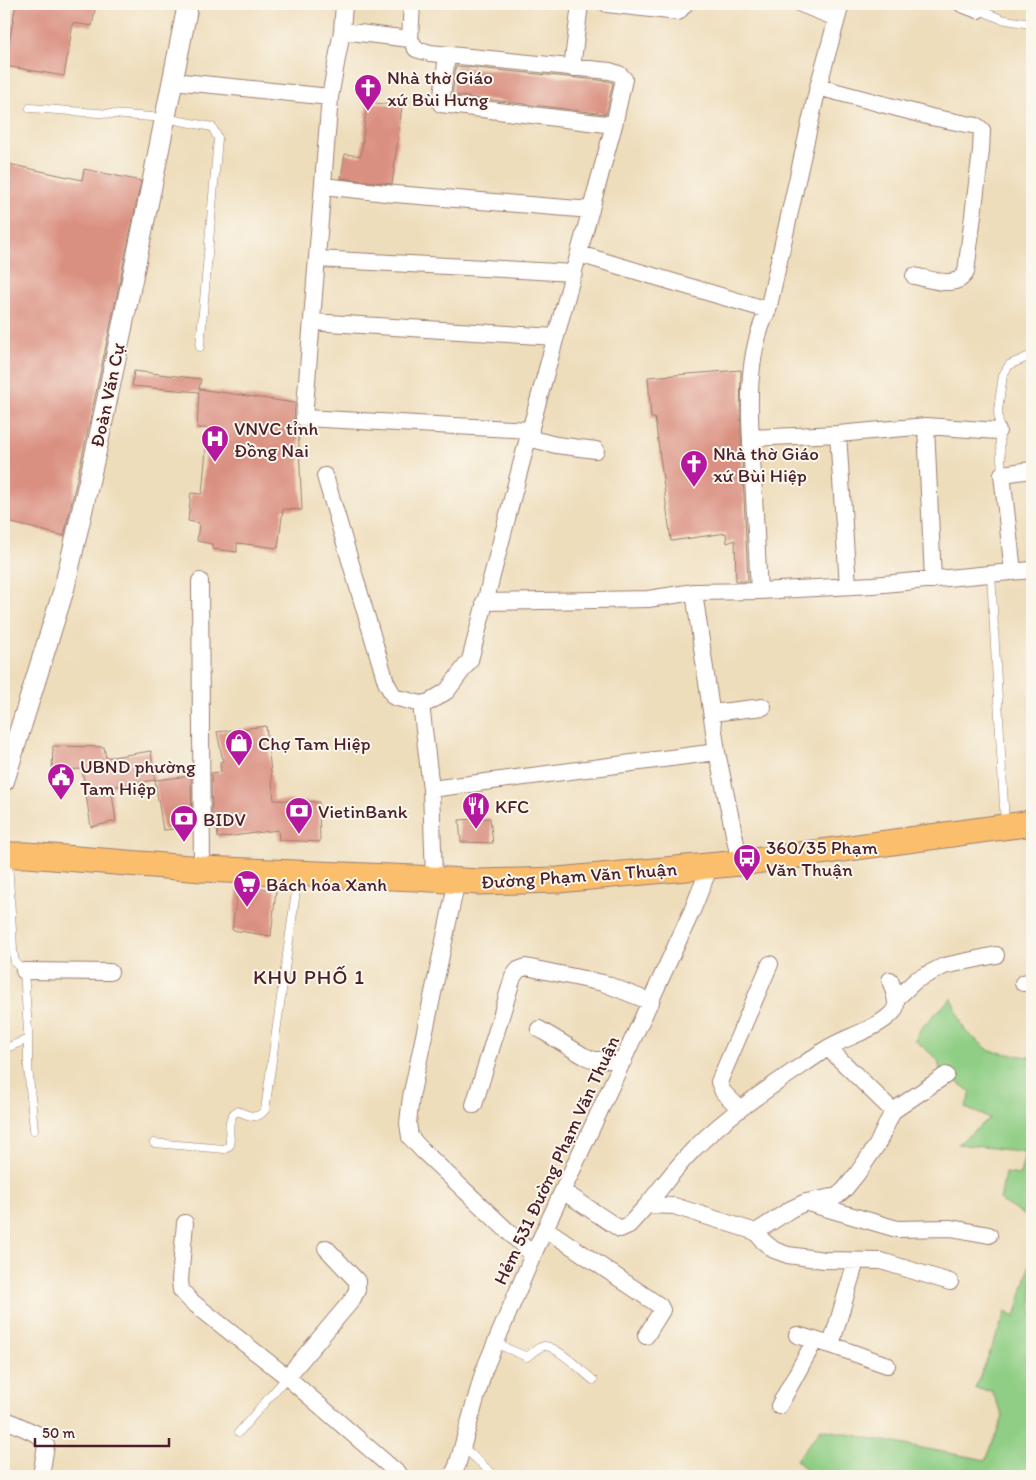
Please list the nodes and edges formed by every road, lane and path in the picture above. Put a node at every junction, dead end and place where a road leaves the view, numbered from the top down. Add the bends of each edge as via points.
1 (188, 4) edge
2 (344, 4) edge
3 (412, 4) edge
4 (580, 4) edge
5 (607, 4) edge
6 (685, 4) edge
7 (801, 4) edge
8 (962, 4) edge
9 (979, 7) edge
10 (839, 11) edge
11 (1032, 26) edge
12 (342, 31) junction
13 (410, 39) junction
14 (447, 55) junction
15 (572, 68) junction
16 (173, 81) junction
17 (818, 87) junction
18 (330, 97) junction
19 (30, 108) dead end
20 (165, 118) junction
21 (614, 125) junction
22 (323, 186) junction
23 (591, 210) junction
24 (579, 254) junction
25 (318, 259) junction
26 (574, 273) junction
27 (914, 276) dead end
28 (768, 310) junction
29 (312, 322) junction
30 (556, 337) junction
31 (200, 347) dead end
32 (1032, 355) edge
33 (926, 426) junction
34 (998, 430) junction
35 (529, 434) junction
36 (838, 434) junction
37 (751, 438) junction
38 (596, 450) dead end
39 (1032, 470) edge
40 (1002, 474) junction
41 (325, 476) dead end
42 (1032, 570) edge
43 (1013, 572) junction
44 (991, 574) junction
45 (933, 580) junction
46 (200, 581) dead end
47 (848, 586) junction
48 (694, 592) junction
49 (759, 592) junction
50 (484, 602) junction
51 (421, 704) junction
52 (763, 708) dead end
53 (712, 713) junction
54 (717, 752) junction
55 (4, 781) edge
56 (431, 789) junction
57 (1032, 823) edge
58 (1005, 826) junction
59 (6, 855) edge
60 (740, 863) junction
61 (710, 866) junction
62 (202, 869) junction
63 (298, 873) junction
64 (446, 879) junction
65 (13, 950) junction
66 (4, 953) edge
67 (996, 955) dead end
68 (770, 964) dead end
69 (24, 971) junction
70 (110, 972) dead end
71 (890, 980) dead end
72 (896, 999) junction
73 (651, 1002) junction
74 (539, 1029) dead end
75 (28, 1039) junction
76 (4, 1048) edge
77 (828, 1048) junction
78 (624, 1060) junction
79 (946, 1075) dead end
80 (474, 1105) dead end
81 (740, 1109) junction
82 (893, 1111) junction
83 (34, 1130) dead end
84 (154, 1143) dead end
85 (564, 1192) junction
86 (806, 1202) junction
87 (647, 1205) junction
88 (185, 1223) dead end
89 (546, 1229) junction
90 (756, 1232) junction
91 (989, 1235) dead end
92 (326, 1248) dead end
93 (533, 1255) junction
94 (856, 1261) junction
95 (950, 1282) dead end
96 (797, 1335) dead end
97 (646, 1336) dead end
98 (815, 1340) junction
99 (495, 1343) junction
100 (832, 1345) junction
101 (887, 1365) dead end
102 (287, 1377) junction
103 (594, 1380) dead end
104 (779, 1406) dead end
105 (4, 1419) edge
106 (239, 1432) dead end
107 (462, 1446) junction
108 (41, 1476) edge
109 (401, 1476) edge
110 (452, 1476) edge
111 (495, 1476) edge

1 - 16 street, Đoàn Văn Cự
2 - 12 street
3 - 13 street
4 - 15 street
5 - 6 street via 678,12
7 - 10 street
8 - 9 street
9 - 11 lane via 1001,19
10 - 17 street
12 - 13 street
12 - 18 street
13 - 14 street via 420,51
14 - 15 street
14 - 21 street via 441,104
15 - 21 street via 610,71 624,79
16 - 18 street
16 - 20 street, Đoàn Văn Cự
17 - 27 street via 977,126 982,130 966,272 956,282
17 - 28 street
18 - 22 street
19 - 20 lane
20 - 31 lane via 212,127 218,138
20 - 55 street, Đoàn Văn Cự via 101,429 64,589
21 - 23 street
22 - 23 street
22 - 25 street
23 - 24 street
24 - 26 street
24 - 28 street
25 - 26 street
25 - 29 street
26 - 30 street
28 - 37 street via 756,345 751,384
29 - 30 street
29 - 35 street via 304,418
30 - 35 street
32 - 34 lane via 1005,370
33 - 34 street
33 - 36 street
33 - 45 street
34 - 40 lane
35 - 38 street via 556,445
35 - 50 street
36 - 37 street
36 - 47 street
37 - 49 street
39 - 40 street
40 - 43 street
41 - 51 street via 386,682 394,697
42 - 43 street
43 - 44 street
44 - 45 street
44 - 58 lane
45 - 47 street
46 - 62 street
47 - 49 street
48 - 49 street
48 - 50 street via 648,599
48 - 53 street
50 - 51 street via 470,660 447,691
51 - 56 street
52 - 53 street
53 - 54 street
54 - 56 street
54 - 60 street
56 - 64 street
57 - 58 main road, Đường Phạm Văn Thuận
58 - 60 main road, Đường Phạm Văn Thuận
59 - 62 main road, Đường Phạm Văn Thuận
59 - 65 lane
60 - 61 main road, Đường Phạm Văn Thuận
61 - 64 main road, Đường Phạm Văn Thuận via 558,880 479,882
61 - 73 street, Hẻm 531 Đường Phạm Văn Thuận
62 - 63 main road, Đường Phạm Văn Thuận
63 - 64 main road, Đường Phạm Văn Thuận
63 - 84 lane via 265,1110 256,1117 237,1112 232,1114 230,1145 226,1149
64 - 93 street via 410,1097 410,1137
65 - 66 lane
65 - 69 lane via 16,963
67 - 72 street via 944,966 916,980
68 - 81 street via 720,1082 723,1092
69 - 70 street
69 - 75 lane
71 - 72 street
72 - 77 street via 892,1013
73 - 78 street, Hẻm 531 Đường Phạm Văn Thuận
73 - 80 street via 603,983 534,968 518,970 513,977
74 - 78 street via 594,1060
75 - 76 lane
75 - 83 lane
77 - 81 street
77 - 82 street
78 - 85 street, Hẻm 531 Đường Phạm Văn Thuận
79 - 82 street
81 - 87 street via 696,1147
82 - 86 street via 877,1144 844,1190 837,1196
85 - 87 street via 620,1229 629,1225
85 - 89 street, Hẻm 531 Đường Phạm Văn Thuận
86 - 90 street
86 - 91 street via 897,1229 950,1228
87 - 90 street via 674,1206
88 - 102 street via 181,1290
89 - 93 street, Hẻm 531 Đường Phạm Văn Thuận
89 - 97 street via 660,1306 662,1310
90 - 94 street via 774,1250 824,1260
92 - 102 street via 357,1281 357,1290
93 - 99 street, Hẻm 531 Đường Phạm Văn Thuận
94 - 95 street via 881,1261
94 - 100 street
96 - 98 street
98 - 100 street
98 - 104 street
99 - 103 lane via 527,1357 540,1347 555,1349
99 - 107 street, Hẻm 531 Đường Phạm Văn Thuận
100 - 101 street
102 - 106 lane
102 - 109 street
105 - 108 street via 39,1435 46,1445
107 - 110 street, Hẻm 531 Đường Phạm Văn Thuận via 458,1466
107 - 111 lane

